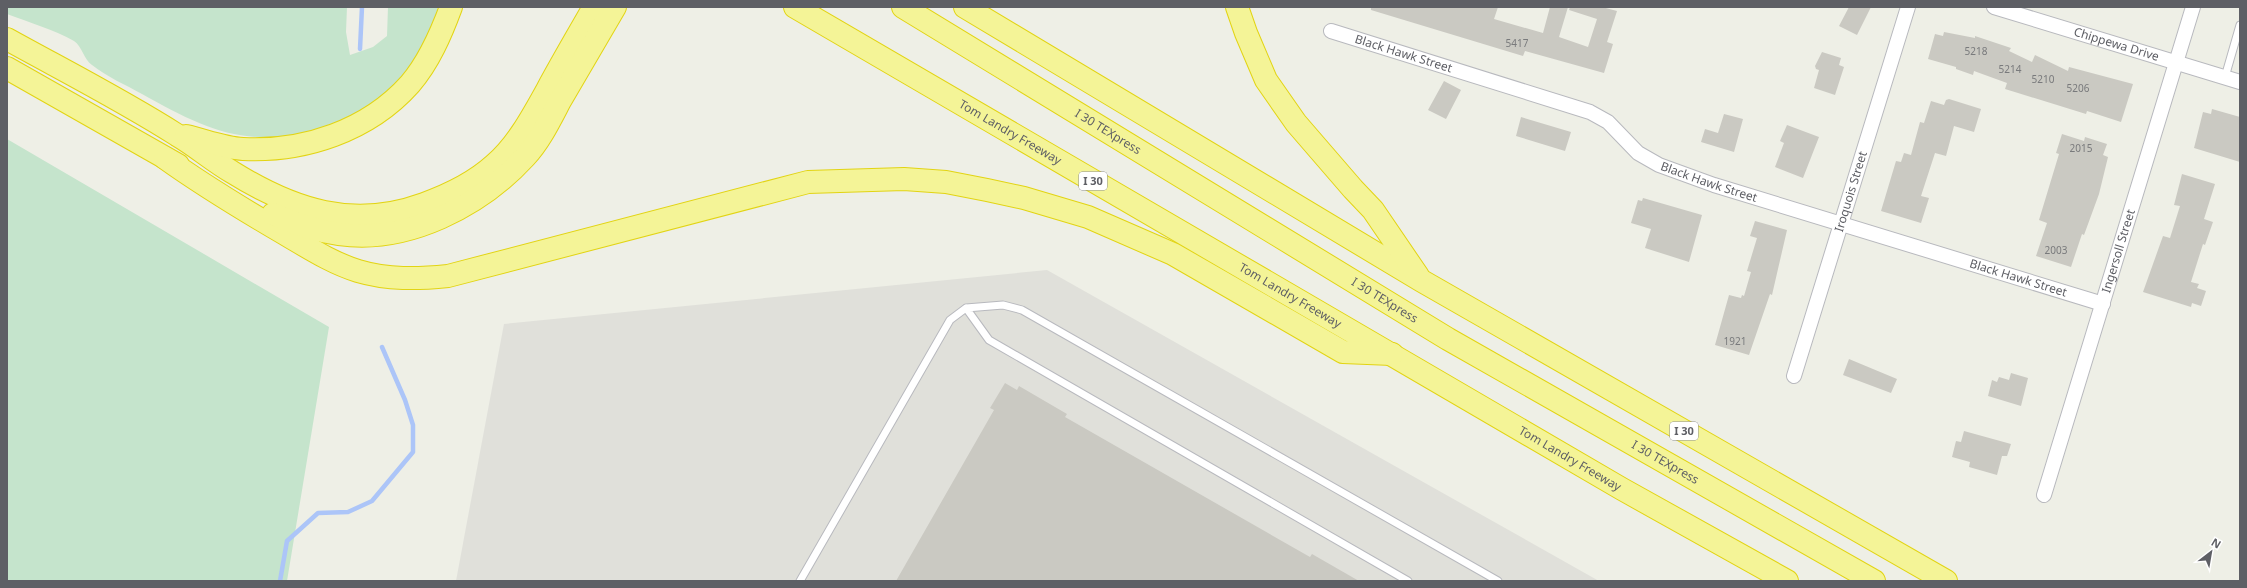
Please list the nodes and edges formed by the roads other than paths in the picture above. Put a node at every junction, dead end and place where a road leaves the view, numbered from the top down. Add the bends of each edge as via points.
1 (451, 7) edge
2 (594, 7) edge
3 (615, 7) edge
4 (795, 7) edge
5 (903, 7) edge
6 (965, 7) edge
7 (1237, 7) edge
8 (1908, 7) edge
9 (1994, 7) edge
10 (2193, 7) edge
11 (2240, 25) edge
12 (1331, 31) dead end
13 (7, 39) edge
14 (2176, 62) junction
15 (7, 68) edge
16 (2225, 78) junction
17 (2240, 82) edge
18 (545, 110) junction
19 (177, 134) junction
20 (165, 158) junction
21 (1840, 224) junction
22 (1422, 281) junction
23 (2103, 304) junction
24 (966, 308) junction
25 (1392, 354) junction
26 (1794, 376) dead end
27 (2044, 495) dead end
28 (800, 581) edge
29 (1408, 581) edge
30 (1498, 581) edge
31 (1787, 581) edge
32 (1874, 581) edge
33 (1946, 581) edge

1 - 19 highway via 444,28 428,58 409,84 383,108 353,127 323,140 284,148 242,149
2 - 18 highway
3 - 18 highway
4 - 25 highway, Tom Landry Freeway / I 30
5 - 32 highway, I 30 TEXpress via 1448,339
6 - 22 highway, I 30
7 - 22 highway via 1266,80 1296,123 1373,210
8 - 21 street, Iroquois Street
9 - 14 street, Chippewa Drive
10 - 14 street, Ingersoll Street
11 - 16 lane
12 - 21 street, Black Hawk Street via 1590,112 1608,122 1638,153 1659,165
13 - 19 highway
14 - 16 street, Chippewa Drive
14 - 23 street, Ingersoll Street
15 - 20 highway
16 - 17 street, Chippewa Drive
18 - 19 highway via 495,165 476,179 437,199 411,209 386,214 353,216 320,213 278,197 232,173
18 - 20 highway via 525,157 484,193 430,222 373,235 339,234 295,224
20 - 25 highway via 217,194 327,258 358,271 389,277 421,279 448,276 808,182 904,179 946,182 1024,198 1088,217 1173,254 1343,352
21 - 23 street, Black Hawk Street
21 - 26 street, Iroquois Street
22 - 33 highway, I 30
23 - 27 street, Ingersoll Street
24 - 28 lane via 950,320 939,338
24 - 29 lane via 989,340
24 - 30 lane via 1003,305 1022,310
25 - 31 highway, Tom Landry Freeway / I 30 via 1622,489

